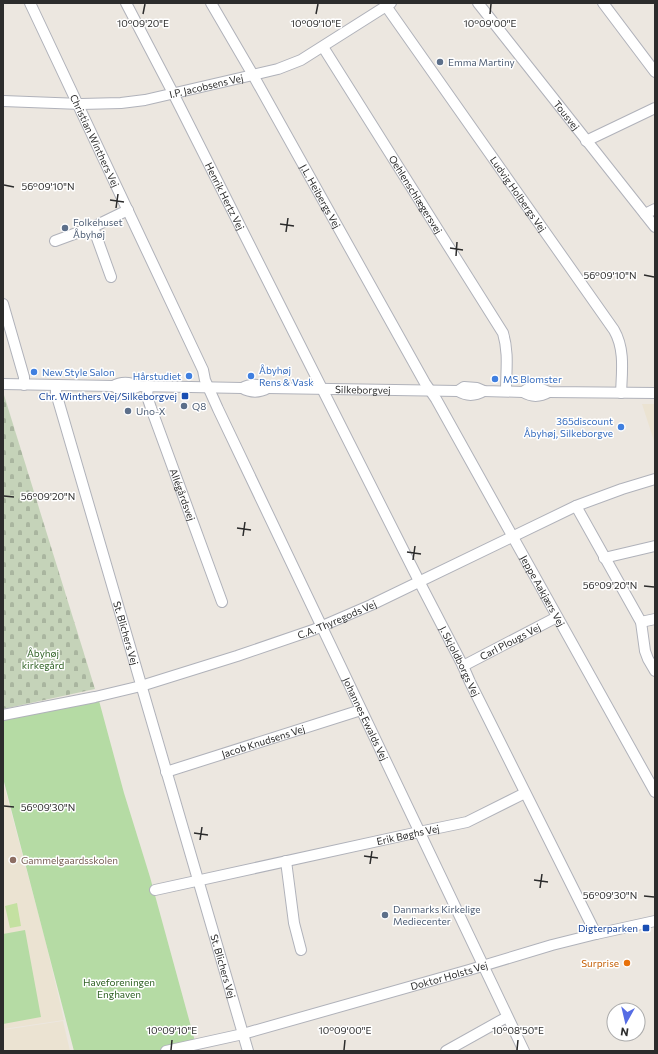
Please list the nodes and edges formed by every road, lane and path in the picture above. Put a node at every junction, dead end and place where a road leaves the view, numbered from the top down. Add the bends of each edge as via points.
1 (30, 3) edge
2 (126, 3) edge
3 (211, 3) edge
4 (478, 3) edge
5 (603, 3) edge
6 (389, 5) edge
7 (323, 47) junction
8 (655, 72) edge
9 (253, 75) junction
10 (173, 93) junction
11 (3, 101) edge
12 (77, 104) junction
13 (655, 108) edge
14 (586, 141) junction
15 (655, 209) edge
16 (128, 210) junction
17 (645, 214) junction
18 (93, 227) junction
19 (655, 227) edge
20 (55, 241) dead end
21 (111, 277) dead end
22 (3, 304) edge
23 (3, 384) edge
24 (24, 385) junction
25 (56, 385) junction
26 (143, 386) junction
27 (208, 387) junction
28 (323, 389) junction
29 (430, 390) junction
30 (506, 391) junction
31 (621, 393) junction
32 (655, 393) edge
33 (655, 479) edge
34 (576, 506) junction
35 (512, 537) junction
36 (655, 546) edge
37 (604, 558) junction
38 (419, 582) junction
39 (222, 602) dead end
40 (557, 617) junction
41 (655, 619) edge
42 (641, 622) junction
43 (321, 626) junction
44 (463, 666) junction
45 (655, 671) edge
46 (141, 686) junction
47 (361, 710) junction
48 (3, 715) edge
49 (166, 772) junction
50 (655, 792) edge
51 (525, 793) junction
52 (419, 832) junction
53 (286, 861) junction
54 (198, 881) junction
55 (155, 890) dead end
56 (655, 921) edge
57 (596, 934) junction
58 (301, 950) dead end
59 (483, 966) junction
60 (507, 1017) junction
61 (243, 1034) junction
62 (194, 1048) edge
63 (166, 1051) edge
64 (248, 1051) edge
65 (446, 1051) edge
66 (524, 1051) edge

1 - 12 street, Christian Winthers Vej
2 - 10 street, Henrik Hertz Vej
3 - 9 street, J.L. Heibergs Vej
4 - 14 street, Tousvej
5 - 8 street
6 - 7 street, I.P. Jacobsens Vej
6 - 31 street, Ludvig Holbergs Vej via 614,330 622,352
7 - 9 street, I.P. Jacobsens Vej via 301,60
7 - 30 street, Oehlenschlægersvej via 503,333 508,356
9 - 10 street, I.P. Jacobsens Vej
9 - 29 street, J.L. Heibergs Vej
10 - 12 street, I.P. Jacobsens Vej via 145,100
10 - 28 street, Henrik Hertz Vej
11 - 12 street, I.P. Jacobsens Vej
12 - 16 street, Christian Winthers Vej
13 - 14 street
14 - 17 street, Tousvej
15 - 17 street
16 - 18 street
16 - 27 street, Christian Winthers Vej via 203,370
17 - 19 street, Tousvej
18 - 20 street
18 - 21 street
22 - 24 street via 24,377
23 - 24 street, Silkeborgvej
24 - 25 street, Silkeborgvej
25 - 26 street, Silkeborgvej via 113,386 119,390 132,390
25 - 46 street, St. Blichers Vej via 56,393
26 - 27 street, Silkeborgvej
26 - 39 street, Allégårdsvej
27 - 28 street, Silkeborgvej via 242,388 261,392 268,388
27 - 43 street, Johannes Ewalds Vej
28 - 29 street, Silkeborgvej
28 - 38 street, J. Skjoldborgs Vej
29 - 30 street, Silkeborgvej via 458,390 464,394 477,395 484,391
29 - 35 street, Jeppe Aakjærs Vej
30 - 31 street, Silkeborgvej via 523,392 529,388 542,388 549,392
31 - 32 street, Silkeborgvej
33 - 34 street, C.A. Thyregods Vej
34 - 35 street, C.A. Thyregods Vej
34 - 37 street
35 - 38 street, C.A. Thyregods Vej
35 - 40 street, Jeppe Aakjærs Vej
36 - 37 street
37 - 42 street
38 - 43 street, C.A. Thyregods Vej
38 - 44 street, J. Skjoldborgs Vej
40 - 44 street, Carl Plougs Vej
40 - 50 street, Jeppe Aakjærs Vej
41 - 42 street
42 - 45 street via 645,651
43 - 46 street, C.A. Thyregods Vej
43 - 47 street, Johannes Ewalds Vej
44 - 51 street, J. Skjoldborgs Vej
46 - 48 street, C.A. Thyregods Vej
46 - 49 street, St. Blichers Vej
47 - 49 street, Jacob Knudsens Vej
47 - 52 street, Johannes Ewalds Vej
49 - 54 street, St. Blichers Vej
51 - 52 street, Erik Bøghs Vej via 467,822
51 - 57 street, J. Skjoldborgs Vej
52 - 53 street, Erik Bøghs Vej
52 - 59 street, Johannes Ewalds Vej
53 - 54 street, Erik Bøghs Vej
53 - 58 street via 294,923
54 - 55 street
54 - 61 street, St. Blichers Vej
56 - 57 street, Doktor Holsts Vej
57 - 59 street, Doktor Holsts Vej
59 - 60 street, Johannes Ewalds Vej
59 - 61 street, Doktor Holsts Vej
60 - 65 street
60 - 66 street, Johannes Ewalds Vej
61 - 62 street, Doktor Holsts Vej
61 - 64 street, St. Blichers Vej
62 - 63 street, Doktor Holsts Vej

